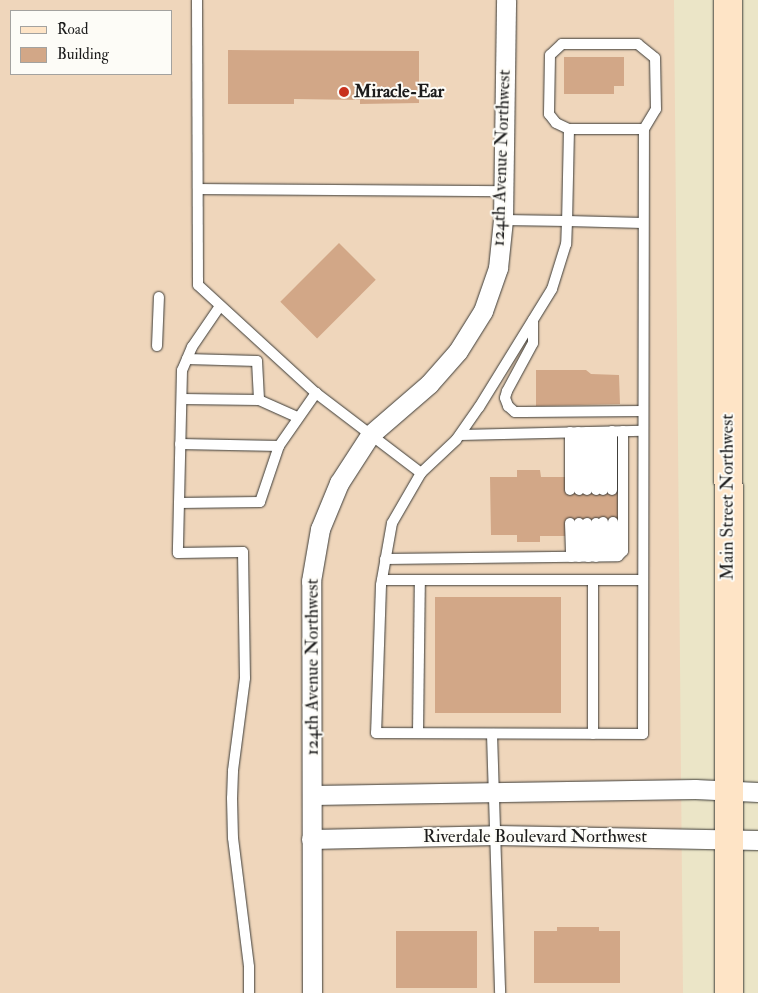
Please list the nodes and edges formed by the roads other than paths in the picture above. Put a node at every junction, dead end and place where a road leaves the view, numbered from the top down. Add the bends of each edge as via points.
1 (198, 0) edge
2 (506, 0) edge
3 (728, 0) edge
4 (569, 129) junction
5 (644, 129) junction
6 (199, 189) junction
7 (505, 191) junction
8 (503, 220) junction
9 (568, 222) junction
10 (643, 223) junction
11 (159, 297) dead end
12 (220, 306) junction
13 (534, 319) junction
14 (158, 346) dead end
15 (187, 359) junction
16 (316, 393) junction
17 (182, 399) junction
18 (259, 400) junction
19 (643, 411) junction
20 (297, 418) junction
21 (623, 431) junction
22 (643, 431) junction
23 (591, 432) junction
24 (370, 435) junction
25 (460, 435) junction
26 (180, 444) junction
27 (279, 446) junction
28 (421, 472) junction
29 (591, 490) junction
30 (179, 503) junction
31 (591, 522) junction
32 (592, 557) junction
33 (386, 559) junction
34 (382, 580) junction
35 (420, 580) junction
36 (593, 580) junction
37 (643, 580) junction
38 (418, 733) junction
39 (492, 734) junction
40 (593, 734) junction
41 (728, 791) junction
42 (495, 792) junction
43 (758, 792) edge
44 (313, 795) junction
45 (496, 835) junction
46 (312, 839) junction
47 (729, 840) junction
48 (758, 840) edge
49 (249, 993) edge
50 (312, 993) edge
51 (500, 993) edge
52 (729, 993) edge

1 - 6 lane
2 - 7 street, 124th Avenue Northwest
3 - 41 main road, Main Street Northwest
4 - 5 lane
4 - 5 lane via 549,114 550,55 562,44 638,44 655,58 656,109
4 - 9 lane
5 - 10 lane
6 - 7 lane
6 - 12 lane via 198,285
7 - 8 street, 124th Avenue Northwest
8 - 9 lane
8 - 24 street, 124th Avenue Northwest via 498,268 483,311 458,351 429,384
9 - 10 lane
9 - 13 lane via 566,244 552,289
10 - 19 lane
11 - 14 lane
12 - 15 lane
12 - 16 lane
13 - 19 lane via 532,343 505,398 515,412
13 - 25 lane
15 - 17 lane via 182,370
15 - 18 lane via 257,361
16 - 20 lane
16 - 24 lane
17 - 18 lane
17 - 26 lane
18 - 20 lane
19 - 22 lane
20 - 27 lane
21 - 22 lane
21 - 23 lane
21 - 32 lane via 623,551 618,556
22 - 37 lane
23 - 25 lane
23 - 29 lane
23 - 29 lane
23 - 29 lane
24 - 28 lane
24 - 44 street, 124th Avenue Northwest via 339,483 320,529 311,581
25 - 28 lane
26 - 27 lane
26 - 30 lane
27 - 30 lane via 260,502
28 - 33 lane via 392,523
30 - 49 lane via 178,552 242,552 246,678 233,771 233,828 249,967
31 - 32 lane
31 - 32 lane
31 - 32 lane
32 - 33 lane
33 - 34 lane
34 - 35 lane
34 - 38 lane via 376,733
35 - 36 lane
35 - 38 lane
36 - 37 lane
36 - 40 lane
37 - 40 lane via 643,734
38 - 39 lane
39 - 40 lane
39 - 42 lane
41 - 42 street
41 - 43 street
41 - 47 main road, Main Street Northwest
42 - 44 street
42 - 45 lane
44 - 46 street, 124th Avenue Northwest
45 - 46 street, Riverdale Boulevard Northwest
45 - 47 street, Riverdale Boulevard Northwest
45 - 51 lane
46 - 50 street
47 - 48 street, Riverdale Boulevard Northwest
47 - 52 main road, Main Street Northwest

